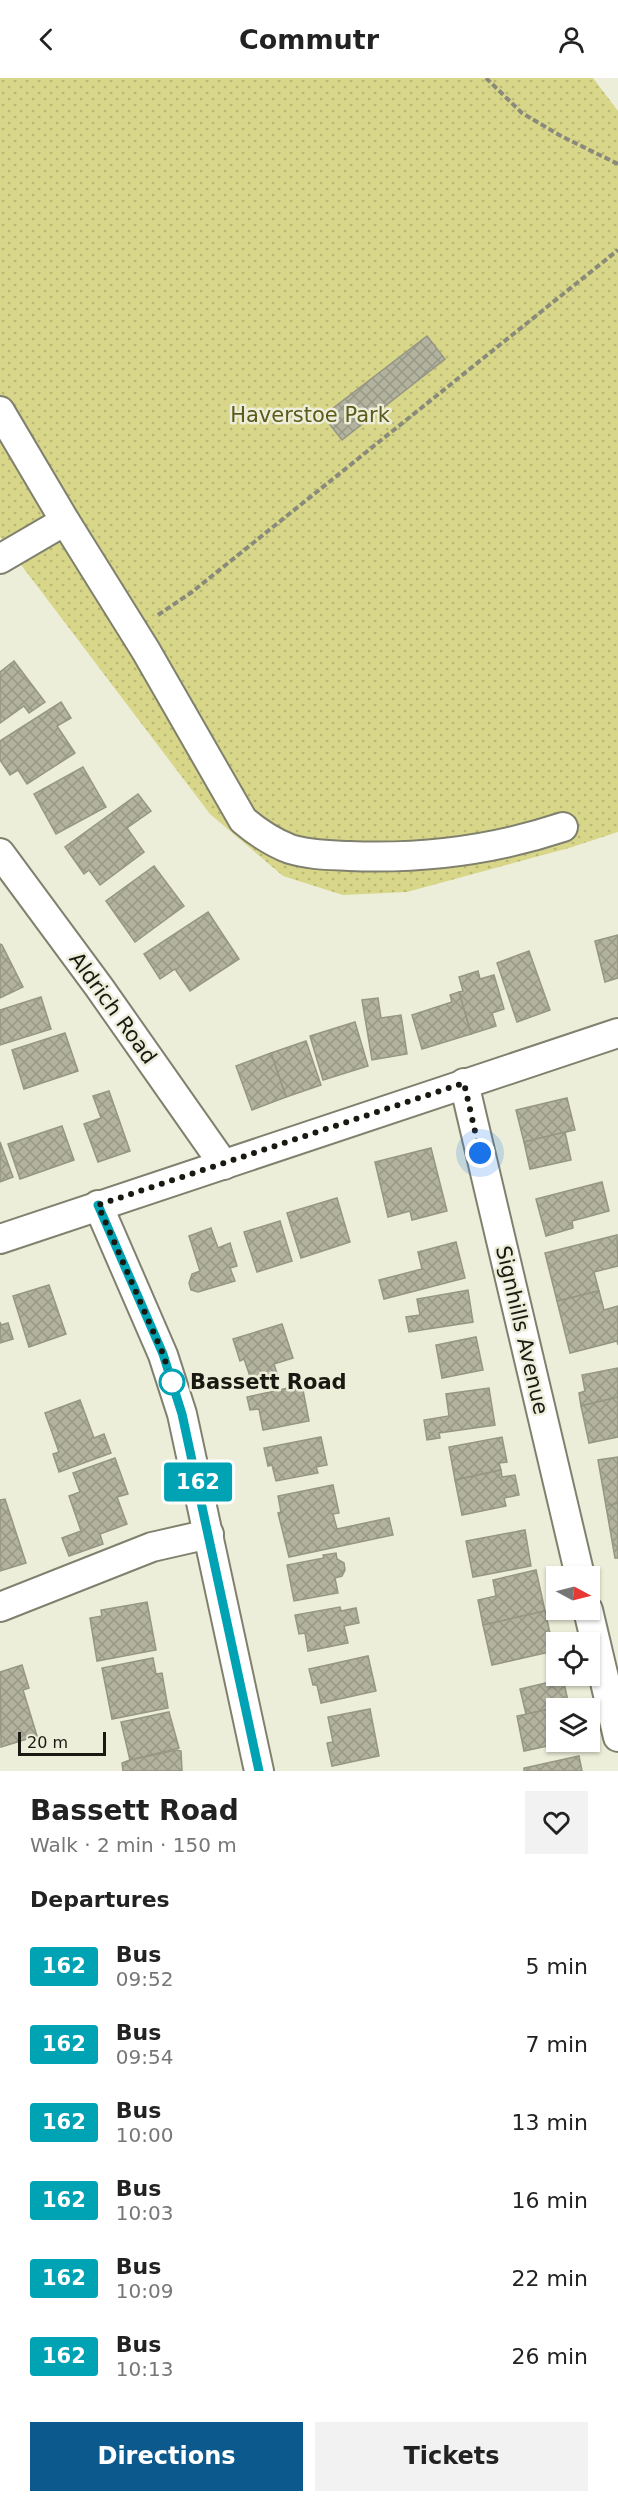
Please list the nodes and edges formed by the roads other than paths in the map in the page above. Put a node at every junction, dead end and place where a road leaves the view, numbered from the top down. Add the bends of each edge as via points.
1 (0, 411) edge
2 (65, 521) junction
3 (0, 559) edge
4 (563, 827) dead end
5 (0, 853) edge
6 (618, 1033) edge
7 (464, 1083) junction
8 (224, 1165) junction
9 (98, 1205) junction
10 (0, 1239) edge
11 (209, 1534) junction
12 (578, 1566) edge
13 (0, 1607) edge
14 (590, 1620) edge
15 (618, 1737) edge
16 (259, 1771) edge

1 - 2 street
2 - 3 street
2 - 4 street via 135,631 243,820 264,837 318,855 388,858 455,852 530,838
5 - 8 street, Aldrich Road
6 - 7 street
7 - 8 street
7 - 12 street, Signhills Avenue
8 - 9 street
9 - 10 street
9 - 11 street via 163,1354 182,1414
11 - 13 street via 152,1547
11 - 16 street
14 - 15 street

